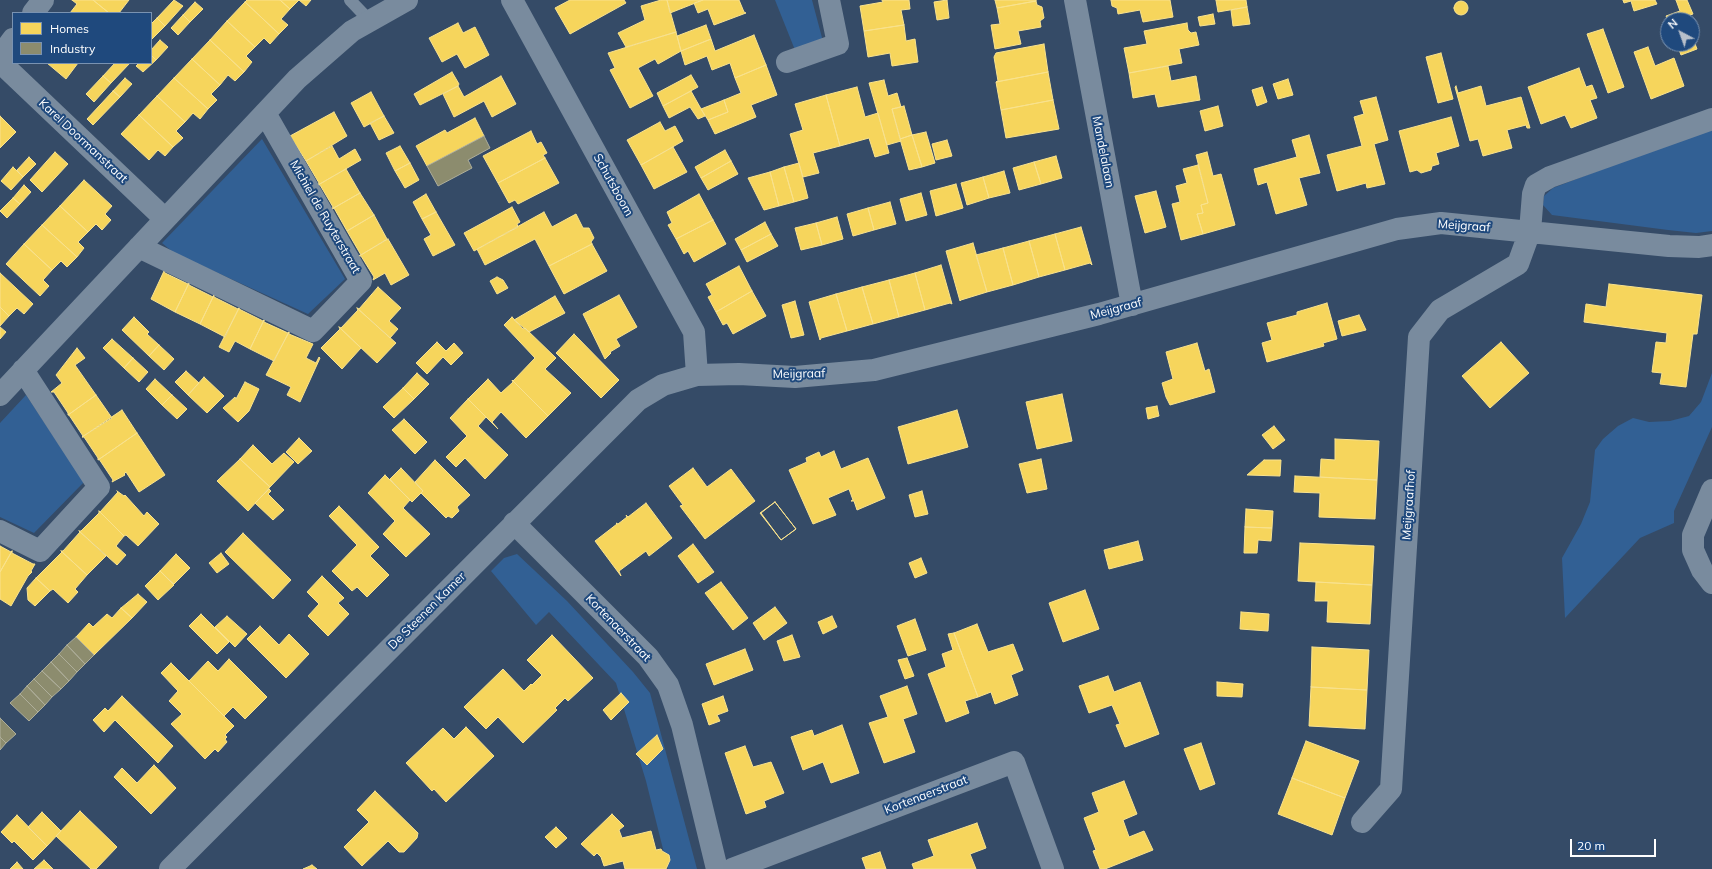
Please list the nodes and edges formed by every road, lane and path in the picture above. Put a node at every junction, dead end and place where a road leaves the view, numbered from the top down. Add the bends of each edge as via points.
1 (43, 0) edge
2 (350, 0) edge
3 (407, 0) edge
4 (512, 0) edge
5 (829, 0) edge
6 (1075, 0) edge
7 (34, 12) edge
8 (370, 21) junction
9 (12, 40) edge
10 (0, 56) edge
11 (0, 62) edge
12 (787, 62) dead end
13 (265, 113) junction
14 (1712, 119) edge
15 (165, 219) junction
16 (1530, 231) junction
17 (1712, 245) edge
18 (139, 247) junction
19 (1132, 305) junction
20 (23, 370) junction
21 (697, 375) junction
22 (0, 395) edge
23 (1712, 490) edge
24 (514, 524) junction
25 (0, 531) edge
26 (1712, 582) edge
27 (1362, 822) dead end
28 (170, 869) edge
29 (717, 869) edge
30 (732, 869) edge
31 (1053, 869) edge

1 - 7 street
2 - 8 lane
3 - 8 street
4 - 21 street, Schutsboom via 694,332
5 - 12 street via 838,44
6 - 19 street, Mandelalaan
8 - 13 street via 352,31 297,79
9 - 10 street
11 - 15 street, Karel Doormanstraat
13 - 15 street
13 - 18 street, Michiel de Ruyterstraat via 361,280 356,286 313,331
14 - 16 street via 1550,177 1536,185
15 - 18 street
16 - 17 street, Meijgraaf via 1669,246
16 - 19 street, Meijgraaf via 1441,223 1397,229
16 - 27 street, Meijgraafhof via 1518,264 1440,310 1419,337 1391,789
18 - 20 street
19 - 21 street, Meijgraaf via 874,370 795,376
20 - 22 street
20 - 25 street via 98,487 40,551
21 - 24 street, De Steenen Kamer via 664,385 638,400
23 - 26 street via 1693,535 1693,550 1702,570
24 - 28 street, De Steenen Kamer
24 - 29 street, Kortenaerstraat via 648,657 668,685 682,725
30 - 31 street, Kortenaerstraat via 1014,762

